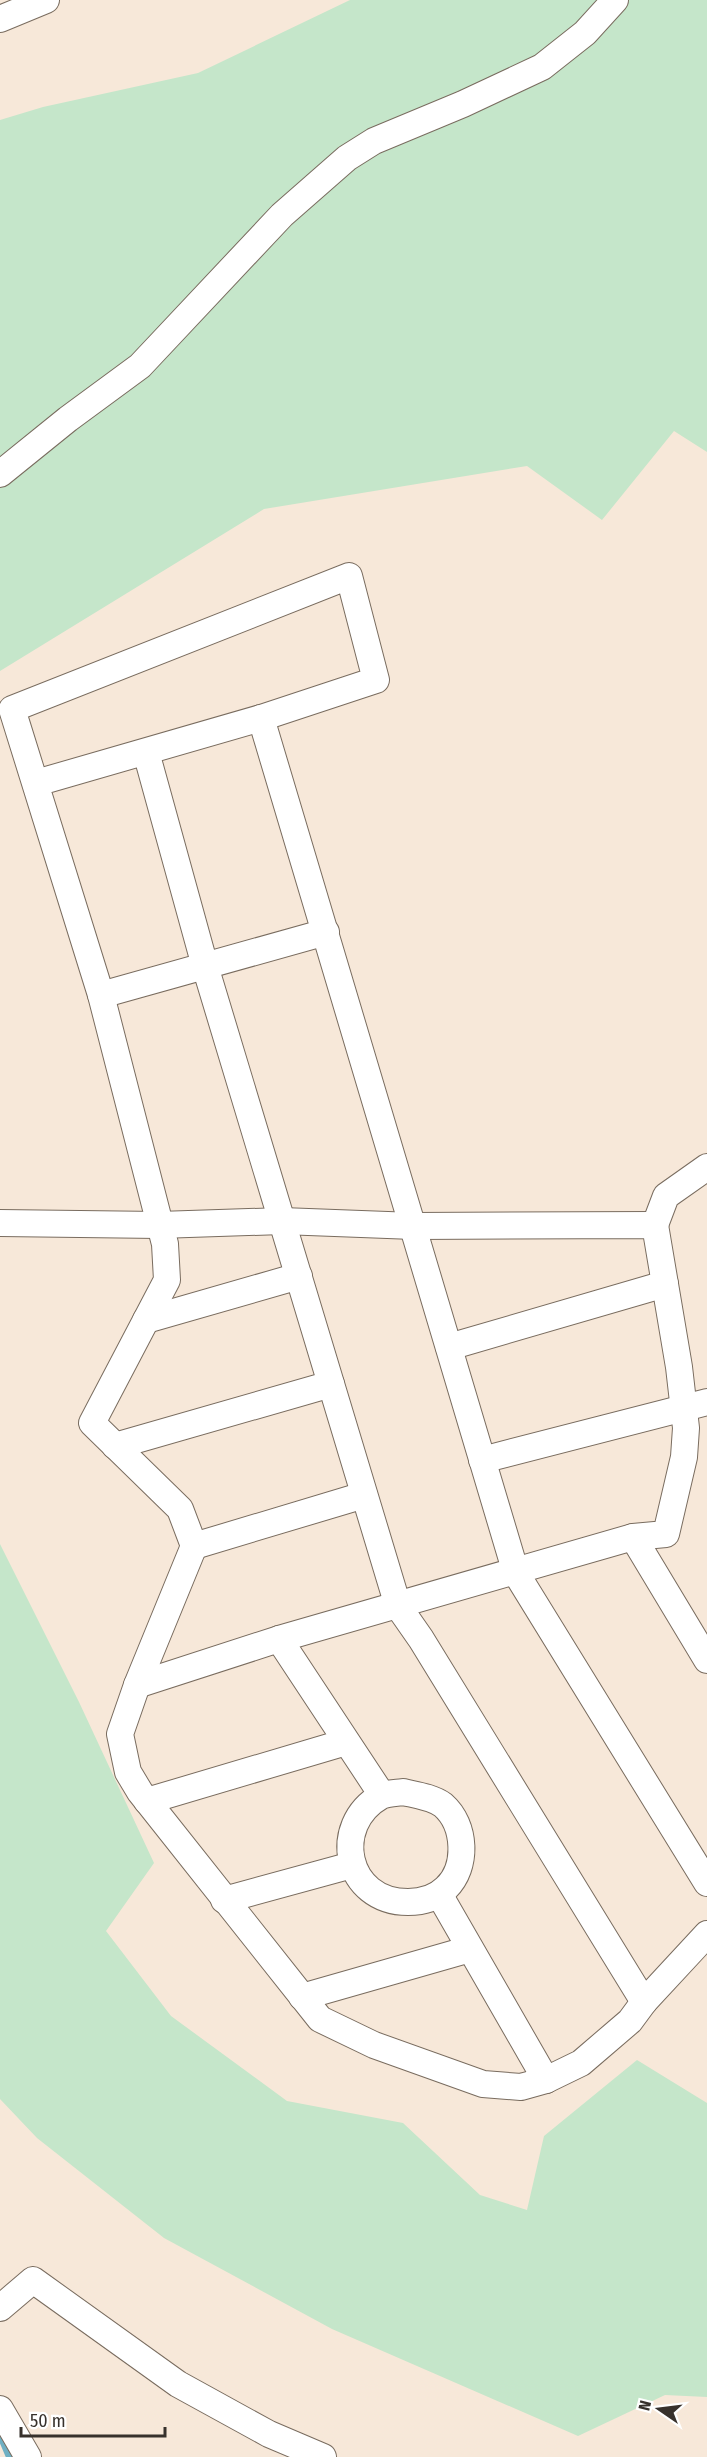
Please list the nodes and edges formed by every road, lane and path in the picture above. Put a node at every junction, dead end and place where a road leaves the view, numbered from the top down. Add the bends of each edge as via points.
1 (46, 0) edge
2 (615, 0) edge
3 (0, 20) edge
4 (0, 474) edge
5 (261, 718) junction
6 (146, 752) junction
7 (36, 783) junction
8 (326, 932) junction
9 (205, 966) junction
10 (100, 995) junction
11 (707, 1167) edge
12 (282, 1221) junction
13 (0, 1223) edge
14 (159, 1225) junction
15 (414, 1226) junction
16 (655, 1226) junction
17 (299, 1276) junction
18 (665, 1284) junction
19 (146, 1320) junction
20 (449, 1347) junction
21 (332, 1384) junction
22 (695, 1404) edge
23 (115, 1446) junction
24 (482, 1460) junction
25 (364, 1494) junction
26 (633, 1537) junction
27 (194, 1546) junction
28 (516, 1573) junction
29 (398, 1606) junction
30 (279, 1639) junction
31 (707, 1660) edge
32 (137, 1685) junction
33 (346, 1742) junction
34 (382, 1795) junction
35 (147, 1801) junction
36 (352, 1865) junction
37 (707, 1883) edge
38 (439, 1894) junction
39 (224, 1900) junction
40 (707, 1934) edge
41 (470, 1949) junction
42 (302, 1997) junction
43 (644, 2002) junction
44 (546, 2080) junction
45 (0, 2308) edge
46 (0, 2409) edge
47 (28, 2457) edge
48 (323, 2457) edge

1 - 3 street
2 - 4 street via 585,33 542,67 374,141 347,158 282,215 140,366
5 - 6 street
5 - 7 street via 376,680 349,576 12,709
5 - 8 street
6 - 7 street
6 - 9 street
7 - 10 street
8 - 9 street
8 - 15 street
9 - 10 street
9 - 12 street
10 - 14 street
11 - 16 street via 666,1196
12 - 14 street
12 - 15 street
12 - 17 street
13 - 14 street
14 - 19 street via 165,1244 167,1281
15 - 16 street
15 - 20 street
16 - 18 street
17 - 19 street
17 - 21 street
18 - 20 street
18 - 22 street
19 - 23 street via 92,1423
20 - 24 street
21 - 23 street
21 - 25 street
22 - 24 street
22 - 26 street via 686,1428 684,1457 666,1534
23 - 27 street via 180,1509
24 - 28 street
25 - 27 street
25 - 29 street
26 - 28 street
26 - 31 street
27 - 32 street
28 - 29 street
28 - 37 street
29 - 30 street
29 - 43 street
30 - 32 street
30 - 33 street
32 - 35 street via 120,1734 128,1772
33 - 34 street
33 - 35 street
34 - 36 street via 356,1826 349,1855
34 - 38 street via 404,1792 424,1797 442,1805 455,1821 462,1844 460,1862 455,1876
35 - 39 street
36 - 38 street via 366,1887 381,1897 418,1902
36 - 39 street
38 - 41 street
39 - 42 street
40 - 43 street
41 - 42 street
41 - 44 street
42 - 44 street via 320,2019 423,2064 483,2084 521,2087
43 - 44 street via 630,2021 581,2063
45 - 48 street via 33,2280 178,2384 269,2434
46 - 47 street

